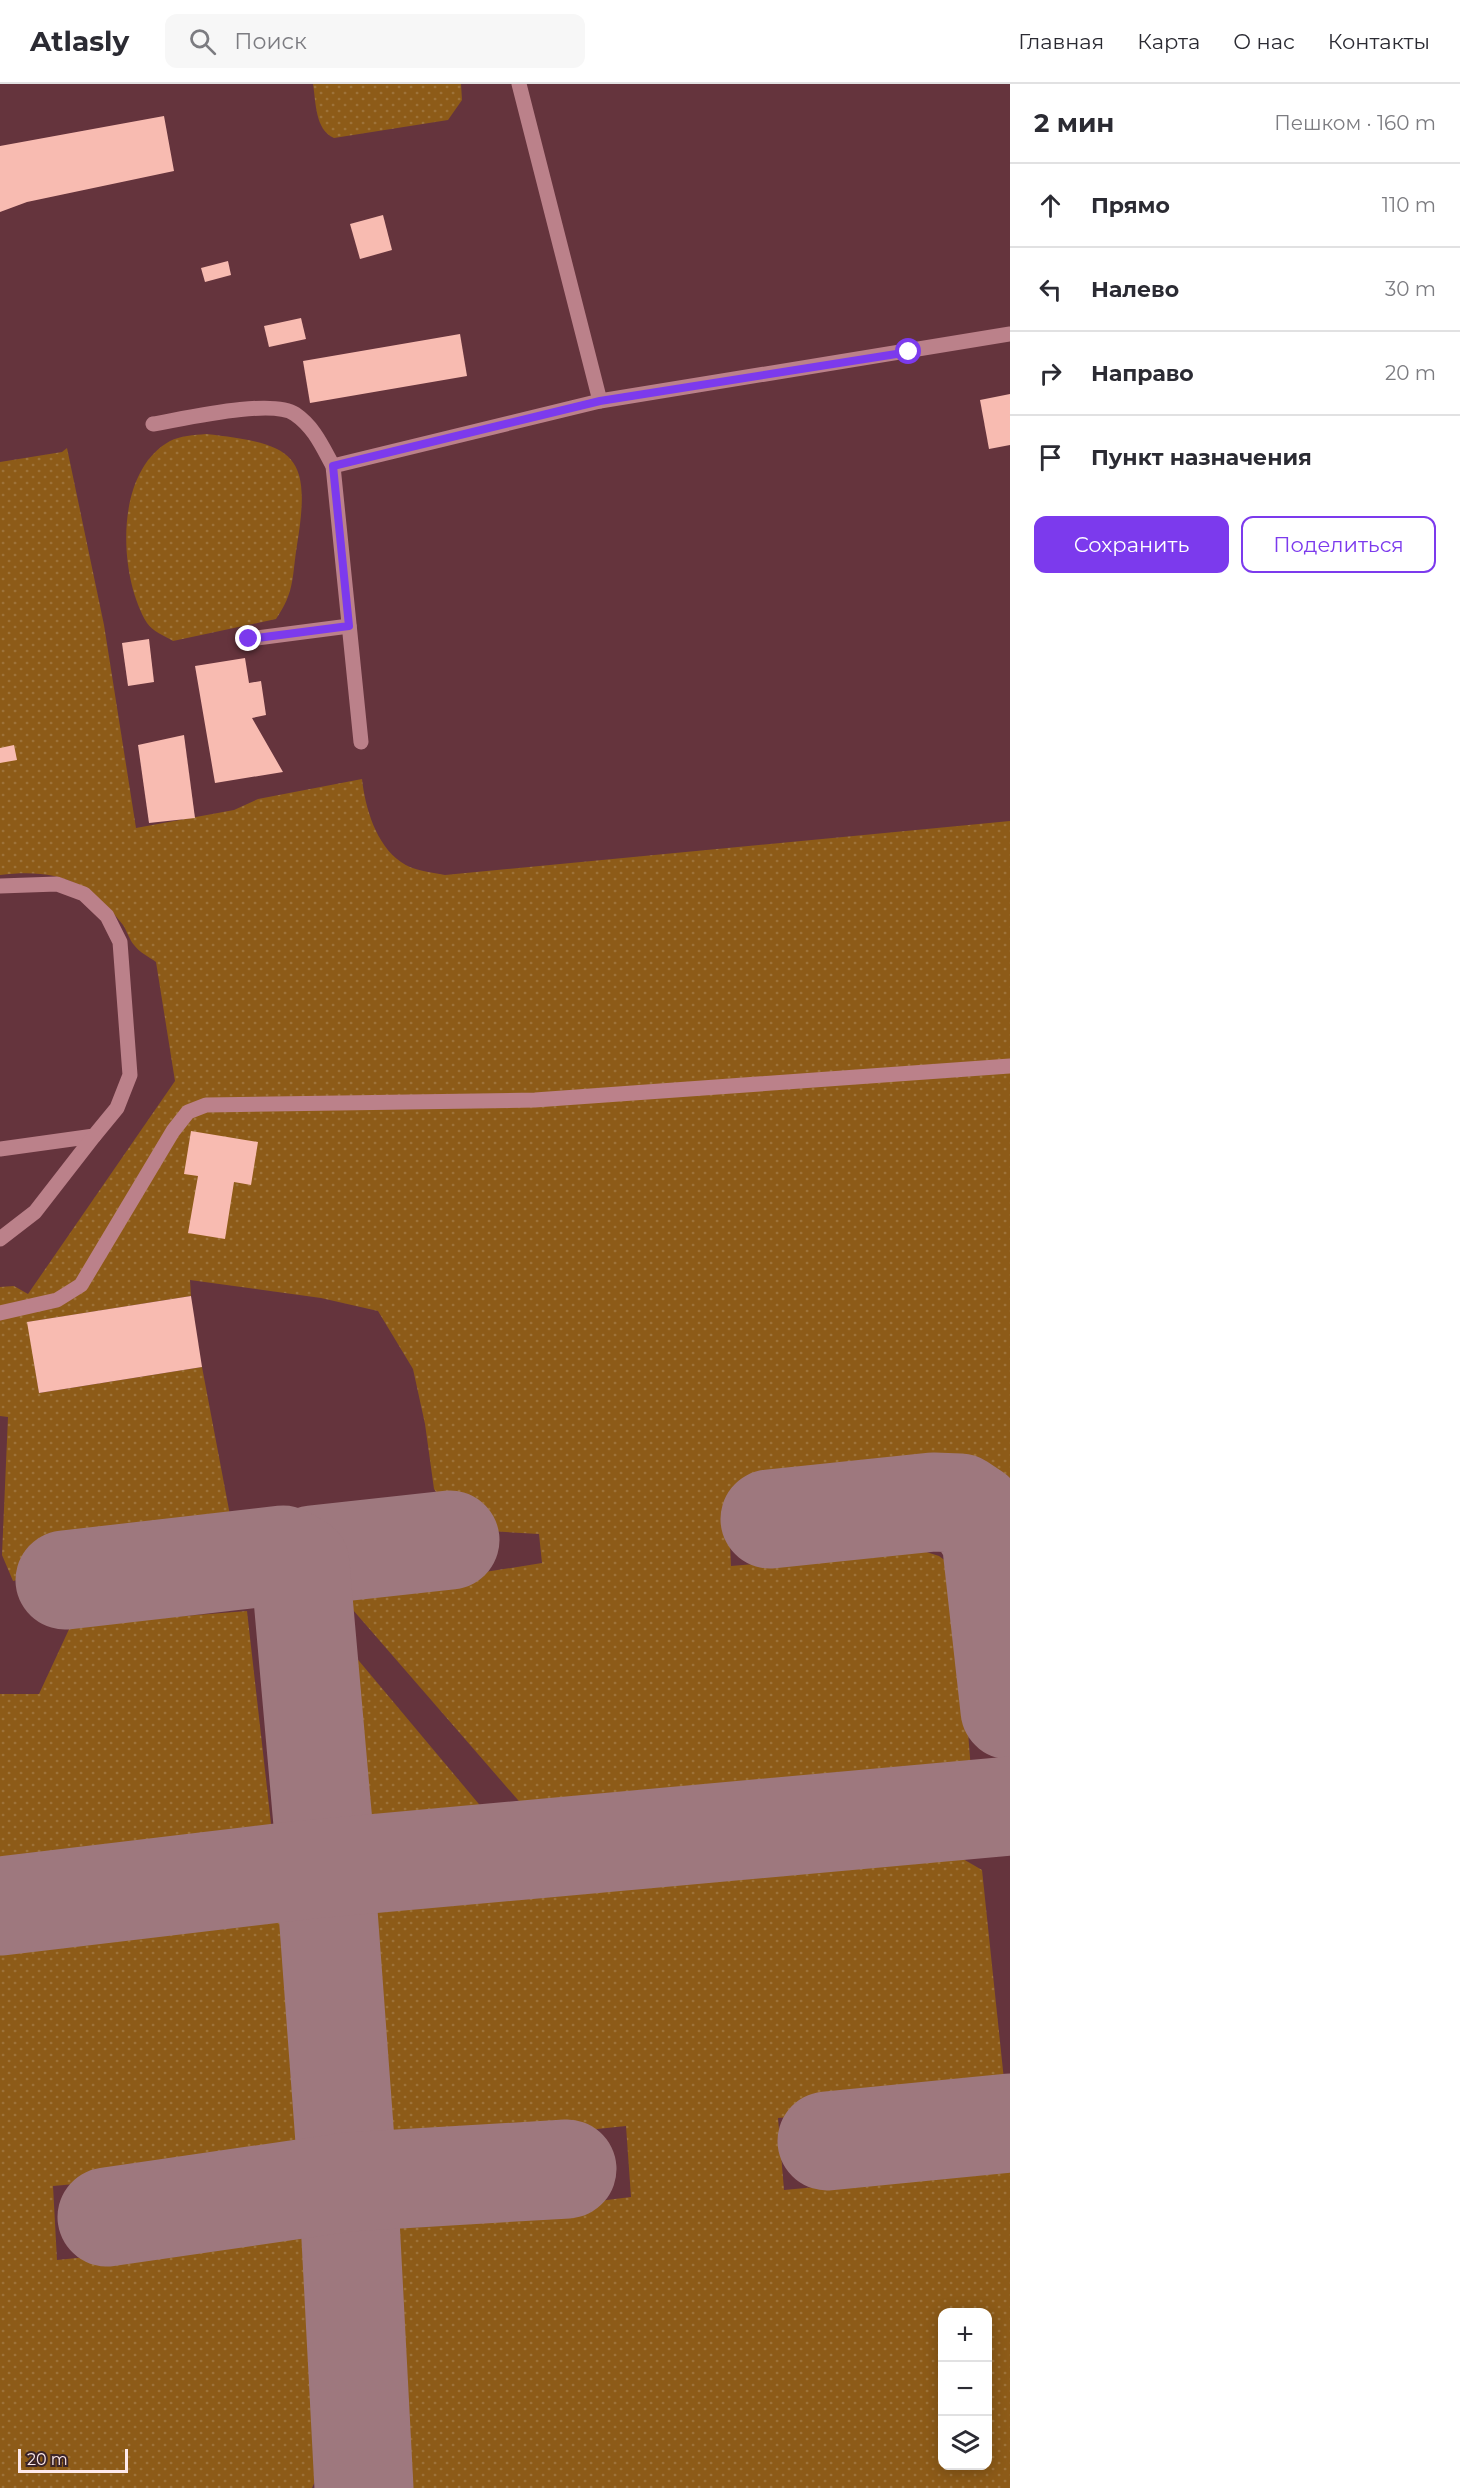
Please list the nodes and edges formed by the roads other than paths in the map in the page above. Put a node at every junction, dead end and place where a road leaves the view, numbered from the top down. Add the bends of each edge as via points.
1 (519, 84) edge
2 (1010, 334) edge
3 (600, 401) junction
4 (153, 424) dead end
5 (333, 466) junction
6 (349, 626) junction
7 (249, 639) dead end
8 (361, 742) dead end
9 (0, 885) edge
10 (1010, 1066) edge
11 (94, 1136) junction
12 (0, 1149) edge
13 (0, 1239) edge
14 (0, 1314) edge

1 - 3 lane
2 - 3 lane
3 - 5 lane
4 - 5 lane via 266,407 293,413 314,431
5 - 6 lane
6 - 7 lane
6 - 8 lane
9 - 11 lane via 57,884 84,894 107,916 120,942 130,1075 117,1108
10 - 14 lane via 535,1100 206,1105 188,1112 173,1131 81,1285 57,1300
11 - 12 lane
11 - 13 lane via 35,1212

